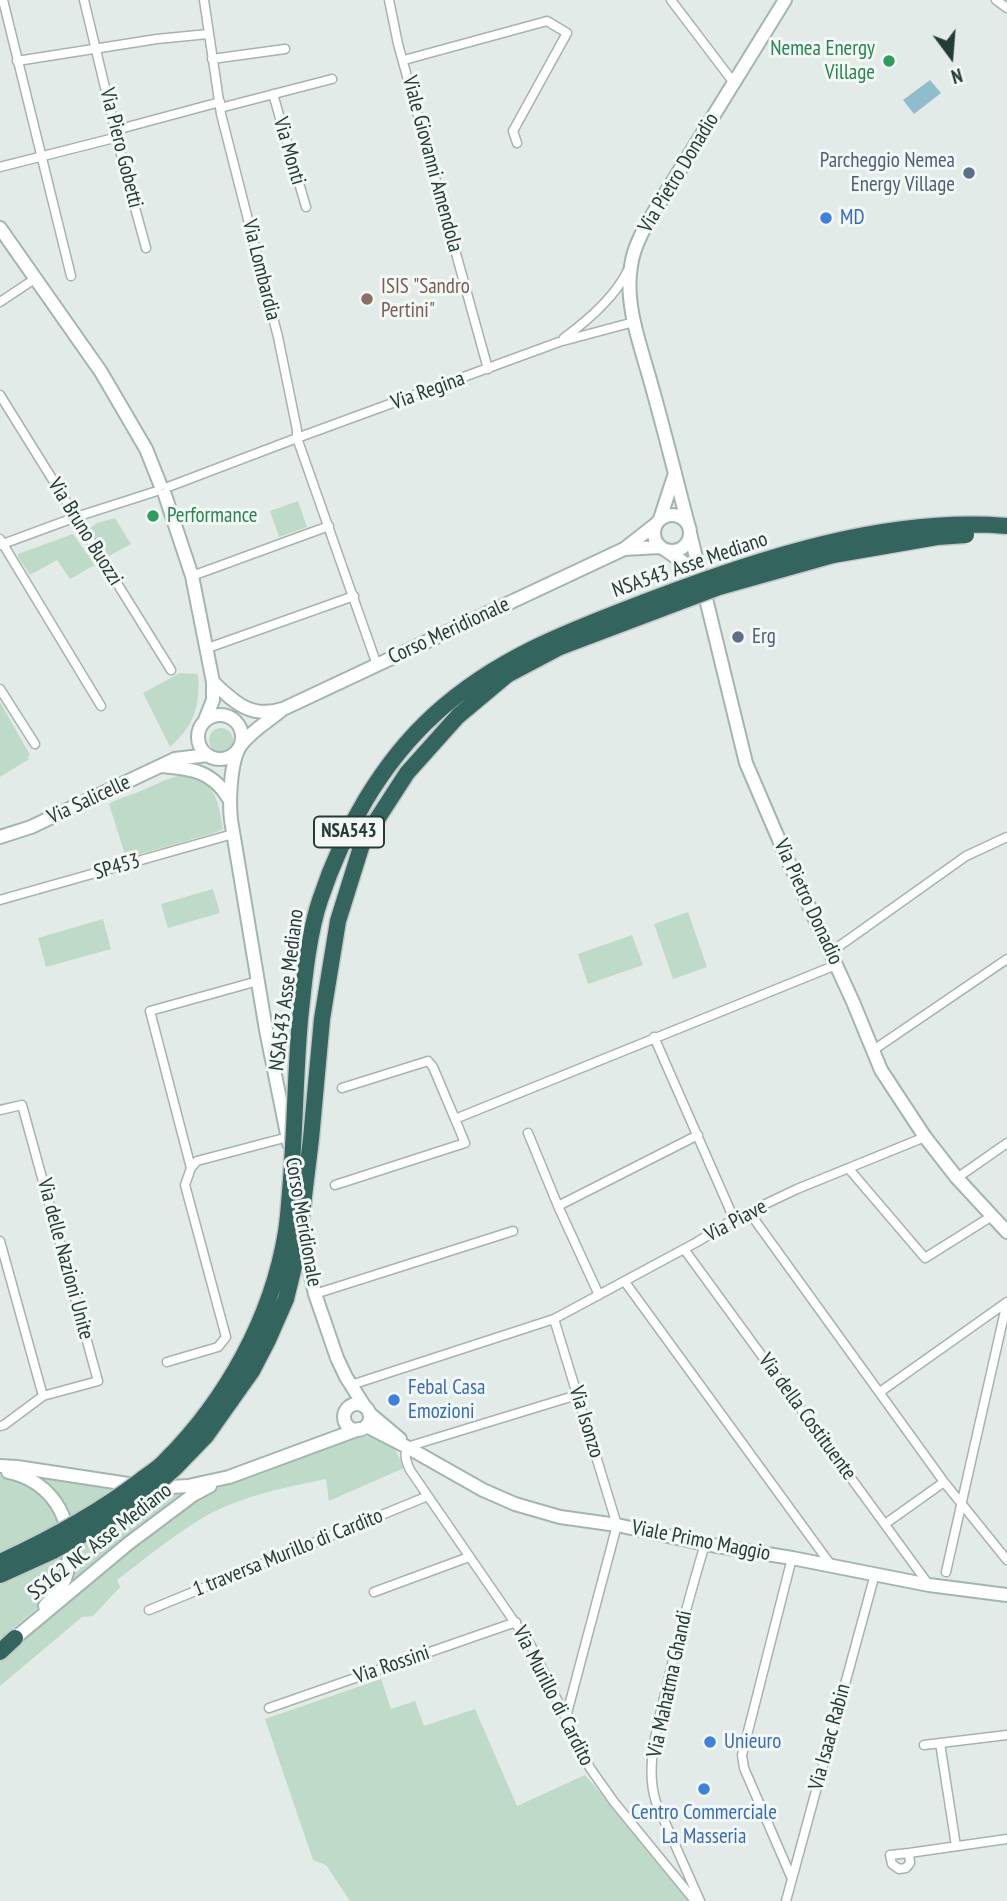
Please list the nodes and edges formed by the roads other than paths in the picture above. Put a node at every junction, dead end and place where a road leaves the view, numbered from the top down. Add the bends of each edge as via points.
1 (3, 0) edge
2 (84, 0) edge
3 (204, 0) edge
4 (389, 0) edge
5 (671, 0) edge
6 (785, 0) edge
7 (996, 0) edge
8 (1007, 8) edge
9 (208, 34) junction
10 (96, 48) junction
11 (285, 49) dead end
12 (212, 59) junction
13 (404, 60) junction
14 (17, 61) junction
15 (332, 79) dead end
16 (734, 83) junction
17 (273, 94) junction
18 (220, 105) junction
19 (117, 133) junction
20 (517, 142) dead end
21 (42, 157) junction
22 (0, 167) edge
23 (306, 207) dead end
24 (0, 228) edge
25 (146, 248) dead end
26 (631, 266) junction
27 (71, 276) dead end
28 (36, 278) junction
29 (0, 302) edge
30 (634, 322) junction
31 (559, 342) junction
32 (488, 369) junction
33 (0, 395) edge
34 (297, 438) junction
35 (675, 473) junction
36 (163, 489) junction
37 (76, 517) junction
38 (658, 522) junction
39 (329, 526) junction
40 (1007, 526) edge
41 (689, 528) junction
42 (1007, 534) edge
43 (1, 543) edge
44 (624, 549) junction
45 (664, 549) junction
46 (701, 574) junction
47 (192, 576) junction
48 (354, 596) junction
49 (205, 649) junction
50 (377, 665) junction
51 (171, 670) dead end
52 (213, 682) junction
53 (0, 689) edge
54 (101, 706) dead end
55 (279, 712) junction
56 (205, 720) junction
57 (236, 722) junction
58 (197, 735) junction
59 (35, 744) dead end
60 (240, 746) junction
61 (208, 755) junction
62 (176, 759) junction
63 (161, 766) junction
64 (229, 799) junction
65 (233, 834) junction
66 (0, 837) edge
67 (1007, 837) edge
68 (0, 900) edge
69 (831, 952) junction
70 (1007, 959) edge
71 (836, 965) junction
72 (258, 981) junction
73 (654, 1037) junction
74 (872, 1051) junction
75 (342, 1088) dead end
76 (0, 1110) edge
77 (455, 1119) junction
78 (528, 1133) dead end
79 (698, 1135) junction
80 (925, 1136) junction
81 (288, 1137) junction
82 (1007, 1143) edge
83 (191, 1168) junction
84 (849, 1169) junction
85 (957, 1178) junction
86 (335, 1185) dead end
87 (558, 1206) junction
88 (749, 1212) junction
89 (992, 1216) junction
90 (734, 1219) junction
91 (513, 1231) dead end
92 (1007, 1232) edge
93 (0, 1241) edge
94 (684, 1249) junction
95 (625, 1282) junction
96 (315, 1294) junction
97 (599, 1295) junction
98 (1007, 1302) edge
99 (554, 1319) junction
100 (167, 1362) dead end
101 (351, 1385) junction
102 (880, 1392) junction
103 (577, 1395) junction
104 (43, 1396) junction
105 (367, 1410) junction
106 (346, 1416) junction
107 (0, 1426) edge
108 (363, 1428) junction
109 (407, 1447) junction
110 (303, 1450) junction
111 (0, 1468) edge
112 (175, 1468) joint
113 (229, 1476) junction
114 (944, 1482) junction
115 (428, 1496) junction
116 (962, 1503) junction
117 (95, 1514) joint
118 (886, 1524) junction
119 (617, 1525) junction
120 (705, 1544) junction
121 (469, 1557) junction
122 (792, 1558) junction
123 (1007, 1560) edge
124 (0, 1562) edge
125 (834, 1568) junction
126 (946, 1572) dead end
127 (0, 1574) edge
128 (875, 1574) junction
129 (929, 1585) junction
130 (374, 1592) dead end
131 (1007, 1595) edge
132 (149, 1610) dead end
133 (34, 1620) junction
134 (516, 1622) junction
135 (15, 1638) junction
136 (0, 1646) edge
137 (0, 1652) edge
138 (269, 1708) dead end
139 (565, 1718) junction
140 (1007, 1735) edge
141 (940, 1743) junction
142 (924, 1745) dead end
143 (1007, 1839) edge
144 (956, 1846) junction
145 (909, 1853) dead end
146 (792, 1879) junction
147 (697, 1901) edge
148 (786, 1901) edge

1 - 14 street
2 - 10 street, Via Piero Gobetti
3 - 9 street, Via Lombardia
4 - 13 street, Viale Giovanni Amendola
5 - 16 street
6 - 16 street, Via Pietro Donadio
7 - 8 street
9 - 10 street
9 - 12 street, Via Lombardia
10 - 14 street
10 - 19 street, Via Piero Gobetti
11 - 12 street
12 - 18 street, Via Lombardia
13 - 20 street via 547,21 567,33 513,131
13 - 32 street, Viale Giovanni Amendola
14 - 21 street
15 - 17 street, Via Monti
16 - 26 street, Via Pietro Donadio via 638,239
17 - 18 street, Via Monti
17 - 23 street, Via Monti
18 - 19 street
18 - 34 street, Via Lombardia via 278,337
19 - 21 street
19 - 25 street, Via Piero Gobetti
21 - 22 street
21 - 27 street
24 - 28 street
26 - 30 street, Via Pietro Donadio
26 - 31 street, Via Regina via 607,298
28 - 29 street
28 - 36 street via 129,418
30 - 31 street, Via Regina
30 - 35 street, Via Pietro Donadio
31 - 32 street, Via Regina
32 - 34 street, Via Regina
33 - 37 street, Via Bruno Buozzi
34 - 36 street
34 - 39 street, Via Lombardia
35 - 38 street
35 - 41 street, Via Pietro Donadio
36 - 37 street
36 - 47 street
37 - 43 street
37 - 51 street, Via Bruno Buozzi
38 - 41 street via 675,515
38 - 44 street
38 - 45 street via 654,536
39 - 47 street
39 - 48 street, Via Lombardia
40 - 117 highway, NSA543 Asse Mediano / NSA543, bridge via 928,526 840,540 717,575 557,636 510,660 435,714 365,800 320,902 300,1022 286,1232 263,1315 232,1375 194,1428 164,1462
41 - 45 street via 683,547
41 - 46 street, Via Pietro Donadio
42 - 112 highway, NSA543 Asse Mediano / NSA543, bridge via 937,537 833,555 719,587 559,647 507,676 458,716 407,773 363,841 338,921 322,1019 297,1254 286,1299 252,1371 206,1436
43 - 54 street
44 - 45 street
44 - 50 street, Corso Meridionale
45 - 46 street
46 - 69 street, Via Pietro Donadio via 746,763
47 - 49 street
48 - 49 street
48 - 50 street, Via Lombardia
49 - 52 street
50 - 55 street, Corso Meridionale
52 - 55 street via 243,708
52 - 56 street via 213,700
53 - 59 street
55 - 57 street
55 - 60 street
56 - 57 street via 219,715
56 - 58 street
57 - 60 street
58 - 61 street
58 - 62 street
60 - 61 street via 226,758
60 - 64 street, Corso Meridionale
61 - 62 street
62 - 63 street, Via Salicelle
63 - 64 street via 203,773
63 - 66 street, Via Salicelle
64 - 65 street, Corso Meridionale
65 - 68 street, SP453
65 - 72 street, Corso Meridionale
67 - 69 street via 966,856
69 - 71 street, Via Pietro Donadio
70 - 74 street
71 - 73 street
71 - 74 street, Via Pietro Donadio
72 - 81 street, Corso Meridionale
72 - 83 street via 150,1011
73 - 77 street
73 - 79 street
74 - 80 street, Via Pietro Donadio
75 - 77 street via 428,1061
76 - 104 street, Via delle Nazioni Unite via 22,1105 98,1381
77 - 86 street via 465,1143
78 - 87 street
79 - 87 street
79 - 90 street
80 - 84 street, Via Piave
80 - 85 street, Via Pietro Donadio
81 - 83 street, Corso Meridionale via 197,1161
81 - 96 street, Corso Meridionale via 303,1245
82 - 85 street
83 - 100 street via 185,1185 226,1337 218,1347
84 - 88 street, Via Piave
84 - 89 street via 925,1258
85 - 89 street, Via Pietro Donadio
87 - 97 street
88 - 90 street, Via Piave
88 - 102 street
89 - 92 street, Via Pietro Donadio
90 - 94 street, Via Piave
91 - 96 street
93 - 104 street
94 - 95 street, Via Piave
94 - 118 street, Via della Costituente
95 - 97 street, Via Piave
95 - 125 street
96 - 101 street, Corso Meridionale
97 - 99 street, Via Piave
98 - 102 street
98 - 116 street
99 - 101 street, Via Piave
99 - 103 street, Via Isonzo
101 - 105 street, Corso Meridionale
101 - 106 street
102 - 114 street
103 - 109 street
103 - 119 street, Via Isonzo
104 - 107 street, Via delle Nazioni Unite
105 - 106 street via 353,1405
105 - 108 street via 370,1420
105 - 109 street, Viale Primo Maggio
106 - 108 street via 351,1428
106 - 110 street, SS162 NC Asse Mediano via 325,1439
108 - 109 street, Viale Primo Maggio
108 - 110 street, SS162 NC Asse Mediano
109 - 115 street, Via Murillo di Cardito via 406,1461
109 - 119 street, Viale Primo Maggio via 516,1504 560,1517
110 - 113 street, SS162 NC Asse Mediano
111 - 113 street, SS162 NC Asse Mediano via 155,1488
111 - 133 street via 40,1486 63,1514 69,1533 65,1578
112 - 127 highway, SS162 NC Asse Mediano, bridge via 139,1500 100,1525
113 - 133 street, SS162 NC Asse Mediano via 194,1495 129,1543
114 - 116 street
114 - 118 street
115 - 121 street, Via Murillo di Cardito
115 - 132 street, 1 traversa Murillo di Cardito
116 - 123 street
116 - 126 street
117 - 124 highway, SS162 NC Asse Mediano, bridge
118 - 129 street, Via della Costituente
119 - 120 street, Viale Primo Maggio
119 - 139 street
120 - 122 street, Viale Primo Maggio
120 - 147 street, Via Mahatma Ghandi via 659,1719 651,1783
121 - 130 street
121 - 134 street, Via Murillo di Cardito
122 - 125 street, Viale Primo Maggio
122 - 146 street via 742,1755
125 - 128 street, Viale Primo Maggio
128 - 129 street, Viale Primo Maggio
128 - 146 street, Via Isaac Rabin
129 - 131 street, Viale Primo Maggio
133 - 135 street, SS162 NC Asse Mediano
134 - 138 street, Via Rossini
134 - 139 street, Via Murillo di Cardito
135 - 136 street, SS162 NC Asse Mediano
135 - 137 highway
139 - 147 street, Via Murillo di Cardito via 590,1768 614,1802
140 - 141 street
141 - 142 street
141 - 144 street
143 - 144 street
144 - 145 street
146 - 148 street, Via Isaac Rabin

